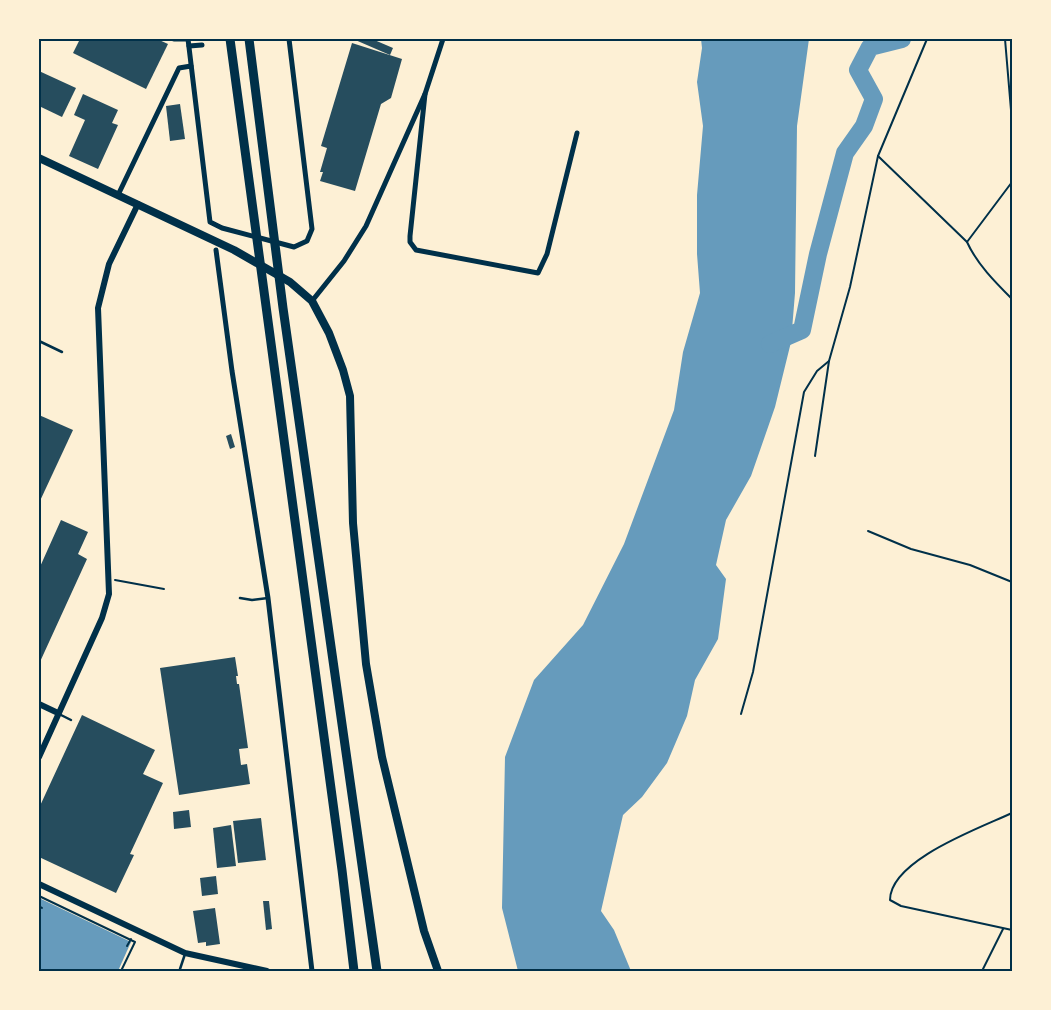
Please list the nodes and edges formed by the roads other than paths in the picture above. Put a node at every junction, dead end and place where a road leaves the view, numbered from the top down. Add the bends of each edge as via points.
1 (174, 39) edge
2 (188, 39) edge
3 (230, 39) edge
4 (249, 39) edge
5 (289, 39) edge
6 (443, 39) edge
7 (202, 45) dead end
8 (189, 46) junction
9 (191, 66) junction
10 (425, 94) junction
11 (577, 133) dead end
12 (39, 158) edge
13 (118, 195) junction
14 (138, 204) junction
15 (216, 250) dead end
16 (312, 301) junction
17 (39, 341) edge
18 (62, 352) dead end
19 (240, 598) dead end
20 (268, 598) junction
21 (39, 704) edge
22 (58, 714) junction
23 (71, 720) dead end
24 (39, 757) edge
25 (39, 884) edge
26 (185, 953) junction
27 (180, 969) dead end
28 (267, 971) edge
29 (312, 971) edge
30 (354, 971) edge
31 (377, 971) edge
32 (438, 971) edge

1 - 2 street
2 - 8 street
3 - 30 highway
4 - 31 highway via 282,308
5 - 9 street via 312,229 310,237 294,247 210,222
6 - 10 street
7 - 8 street
8 - 9 street
9 - 13 street via 179,68
10 - 11 street via 410,236 416,250 538,273 547,254
10 - 16 street via 366,226 344,261
12 - 13 highway
13 - 14 highway
14 - 16 highway via 255,262 290,282
14 - 22 street via 109,264 98,308 109,594 102,618
15 - 20 street
16 - 32 highway via 329,333 350,396 354,523 366,664 382,757 424,932
17 - 18 lane
19 - 20 lane
20 - 29 street
21 - 22 street
22 - 23 lane
22 - 24 street
25 - 26 street
26 - 27 lane
26 - 28 street

